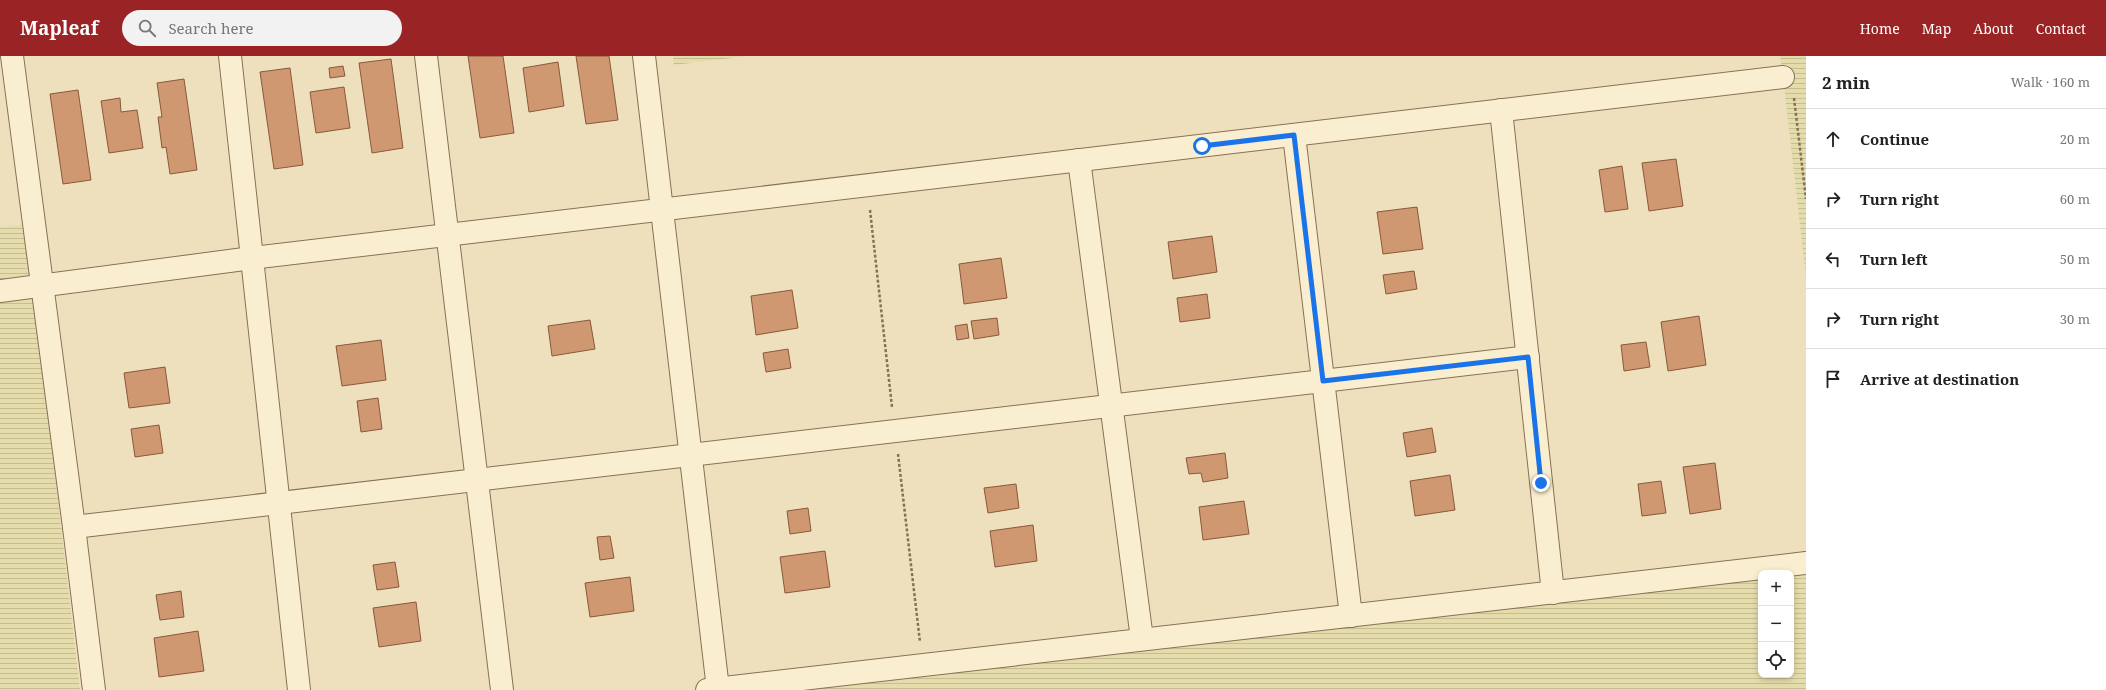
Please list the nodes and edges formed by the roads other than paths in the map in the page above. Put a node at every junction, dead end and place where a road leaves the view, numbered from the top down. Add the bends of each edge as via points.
1 (12, 56) edge
2 (230, 56) edge
3 (426, 56) edge
4 (644, 56) edge
5 (1783, 76) dead end
6 (1501, 110) junction
7 (1294, 135) junction
8 (1079, 160) junction
9 (662, 210) junction
10 (448, 235) junction
11 (252, 258) junction
12 (42, 286) junction
13 (0, 291) edge
14 (1528, 357) junction
15 (1323, 381) junction
16 (1111, 406) junction
17 (691, 455) junction
18 (477, 480) junction
19 (279, 503) junction
20 (74, 527) junction
21 (1806, 563) edge
22 (1553, 593) junction
23 (1351, 616) junction
24 (1142, 639) junction
25 (712, 689) edge
26 (94, 690) edge
27 (299, 690) edge
28 (502, 690) edge

1 - 12 street
2 - 11 street
3 - 10 street
4 - 9 street
5 - 6 street
6 - 7 street
6 - 14 street
7 - 8 street
7 - 15 street
8 - 9 street
8 - 16 street
9 - 10 street
9 - 17 street
10 - 11 street
10 - 18 street
11 - 12 street
11 - 19 street
12 - 13 street
12 - 20 street
14 - 15 street
14 - 22 street
15 - 16 street
15 - 23 street
16 - 17 street
16 - 24 street
17 - 18 street
17 - 25 street
18 - 19 street
18 - 28 street
19 - 20 street
19 - 27 street
20 - 26 street
21 - 22 street
22 - 23 street
23 - 24 street
24 - 25 street

